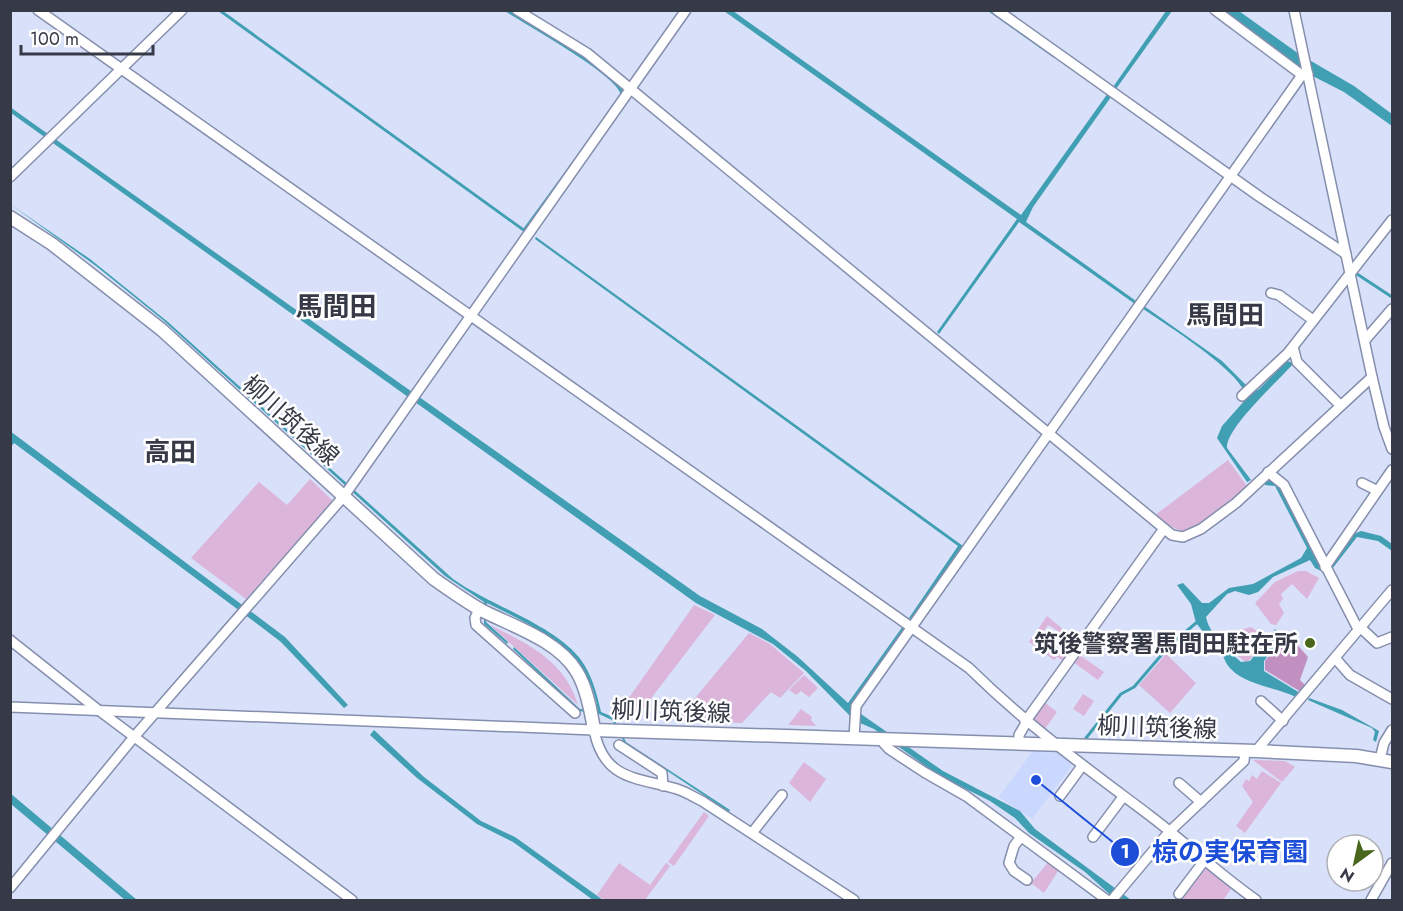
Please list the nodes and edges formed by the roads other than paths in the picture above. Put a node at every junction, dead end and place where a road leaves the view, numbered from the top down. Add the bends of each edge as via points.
1 (38, 10) edge
2 (182, 10) edge
3 (516, 10) edge
4 (686, 10) edge
5 (997, 10) edge
6 (1215, 10) edge
7 (1294, 10) edge
8 (121, 69) junction
9 (1306, 74) junction
10 (631, 89) junction
11 (1232, 175) junction
12 (10, 177) edge
13 (10, 217) edge
14 (1392, 220) edge
15 (1346, 254) junction
16 (1350, 272) junction
17 (1271, 293) dead end
18 (1392, 309) edge
19 (471, 315) junction
20 (1313, 320) junction
21 (1365, 340) junction
22 (1293, 347) junction
23 (1372, 377) junction
24 (1242, 396) dead end
25 (1340, 405) junction
26 (1049, 432) junction
27 (1392, 449) edge
28 (1392, 470) edge
29 (1268, 472) junction
30 (1362, 483) dead end
31 (1376, 490) junction
32 (344, 496) junction
33 (1164, 530) junction
34 (1325, 567) junction
35 (1392, 590) edge
36 (479, 609) junction
37 (913, 627) junction
38 (1359, 629) junction
39 (1392, 637) edge
40 (10, 640) edge
41 (1335, 658) junction
42 (1392, 699) edge
43 (1261, 701) dead end
44 (10, 707) edge
45 (97, 709) junction
46 (156, 711) junction
47 (575, 713) dead end
48 (1283, 721) junction
49 (1026, 722) junction
50 (594, 730) junction
51 (1392, 730) edge
52 (134, 737) junction
53 (854, 737) junction
54 (879, 738) junction
55 (1019, 744) junction
56 (1053, 744) junction
57 (619, 746) dead end
58 (1251, 751) junction
59 (1386, 760) edge
60 (1082, 766) junction
61 (1179, 783) dead end
62 (663, 786) junction
63 (782, 795) dead end
64 (1060, 796) dead end
65 (1123, 797) junction
66 (1201, 802) junction
67 (1169, 832) junction
68 (752, 833) junction
69 (1093, 837) dead end
70 (1020, 838) junction
71 (1204, 861) junction
72 (1392, 863) edge
73 (1027, 880) dead end
74 (10, 888) edge
75 (1179, 894) dead end
76 (352, 900) edge
77 (854, 900) edge
78 (1107, 900) edge
79 (1112, 900) edge
80 (1256, 900) edge
81 (1371, 900) edge

1 - 8 street
2 - 8 street
3 - 10 street via 587,53
4 - 10 street
5 - 11 street
6 - 9 street
7 - 9 street
8 - 12 street
8 - 19 street
9 - 11 street
9 - 15 street
10 - 19 street
10 - 26 street
11 - 15 street
11 - 26 street
13 - 32 main road, 柳川筑後線 via 78,263 162,330
14 - 16 street
15 - 16 street
16 - 20 street
16 - 21 street
17 - 20 street
18 - 21 street
19 - 32 street
19 - 37 street
20 - 22 street
21 - 23 street
22 - 24 street
22 - 25 street via 1297,362
23 - 25 street
23 - 27 street
25 - 29 street
26 - 33 street
26 - 37 street
28 - 31 street
29 - 33 street via 1201,530 1183,537
29 - 34 street via 1284,485
30 - 31 street
31 - 34 street
32 - 36 main road, 柳川筑後線 via 435,579
32 - 46 street
33 - 49 street
34 - 38 street
35 - 38 street
36 - 47 street via 476,625
36 - 50 main road, 柳川筑後線 via 563,656 580,680
37 - 49 street via 969,668
37 - 53 street via 856,706
38 - 39 street via 1377,643
38 - 41 street
40 - 45 street
41 - 42 street via 1350,675
41 - 48 street
43 - 48 street
44 - 45 street
45 - 46 street
45 - 52 street
46 - 50 street
46 - 52 street
48 - 58 street
49 - 55 street
49 - 56 street
50 - 53 main road, 柳川筑後線
50 - 62 street via 598,746 617,771 628,778
51 - 59 street via 1384,743
52 - 74 street
52 - 76 street
53 - 54 main road, 柳川筑後線
54 - 55 main road, 柳川筑後線
54 - 70 street via 889,749 960,792
55 - 56 main road, 柳川筑後線
56 - 58 main road, 柳川筑後線
56 - 60 street
57 - 62 street via 662,772
58 - 59 main road, 柳川筑後線
58 - 66 street
60 - 64 street
60 - 65 street
61 - 66 street
62 - 68 street via 702,801
63 - 68 street
65 - 67 street
65 - 69 street
66 - 67 street
67 - 71 street
67 - 79 street
68 - 77 street
70 - 73 street via 1009,863
70 - 78 street
71 - 75 street
71 - 80 street
72 - 81 street

